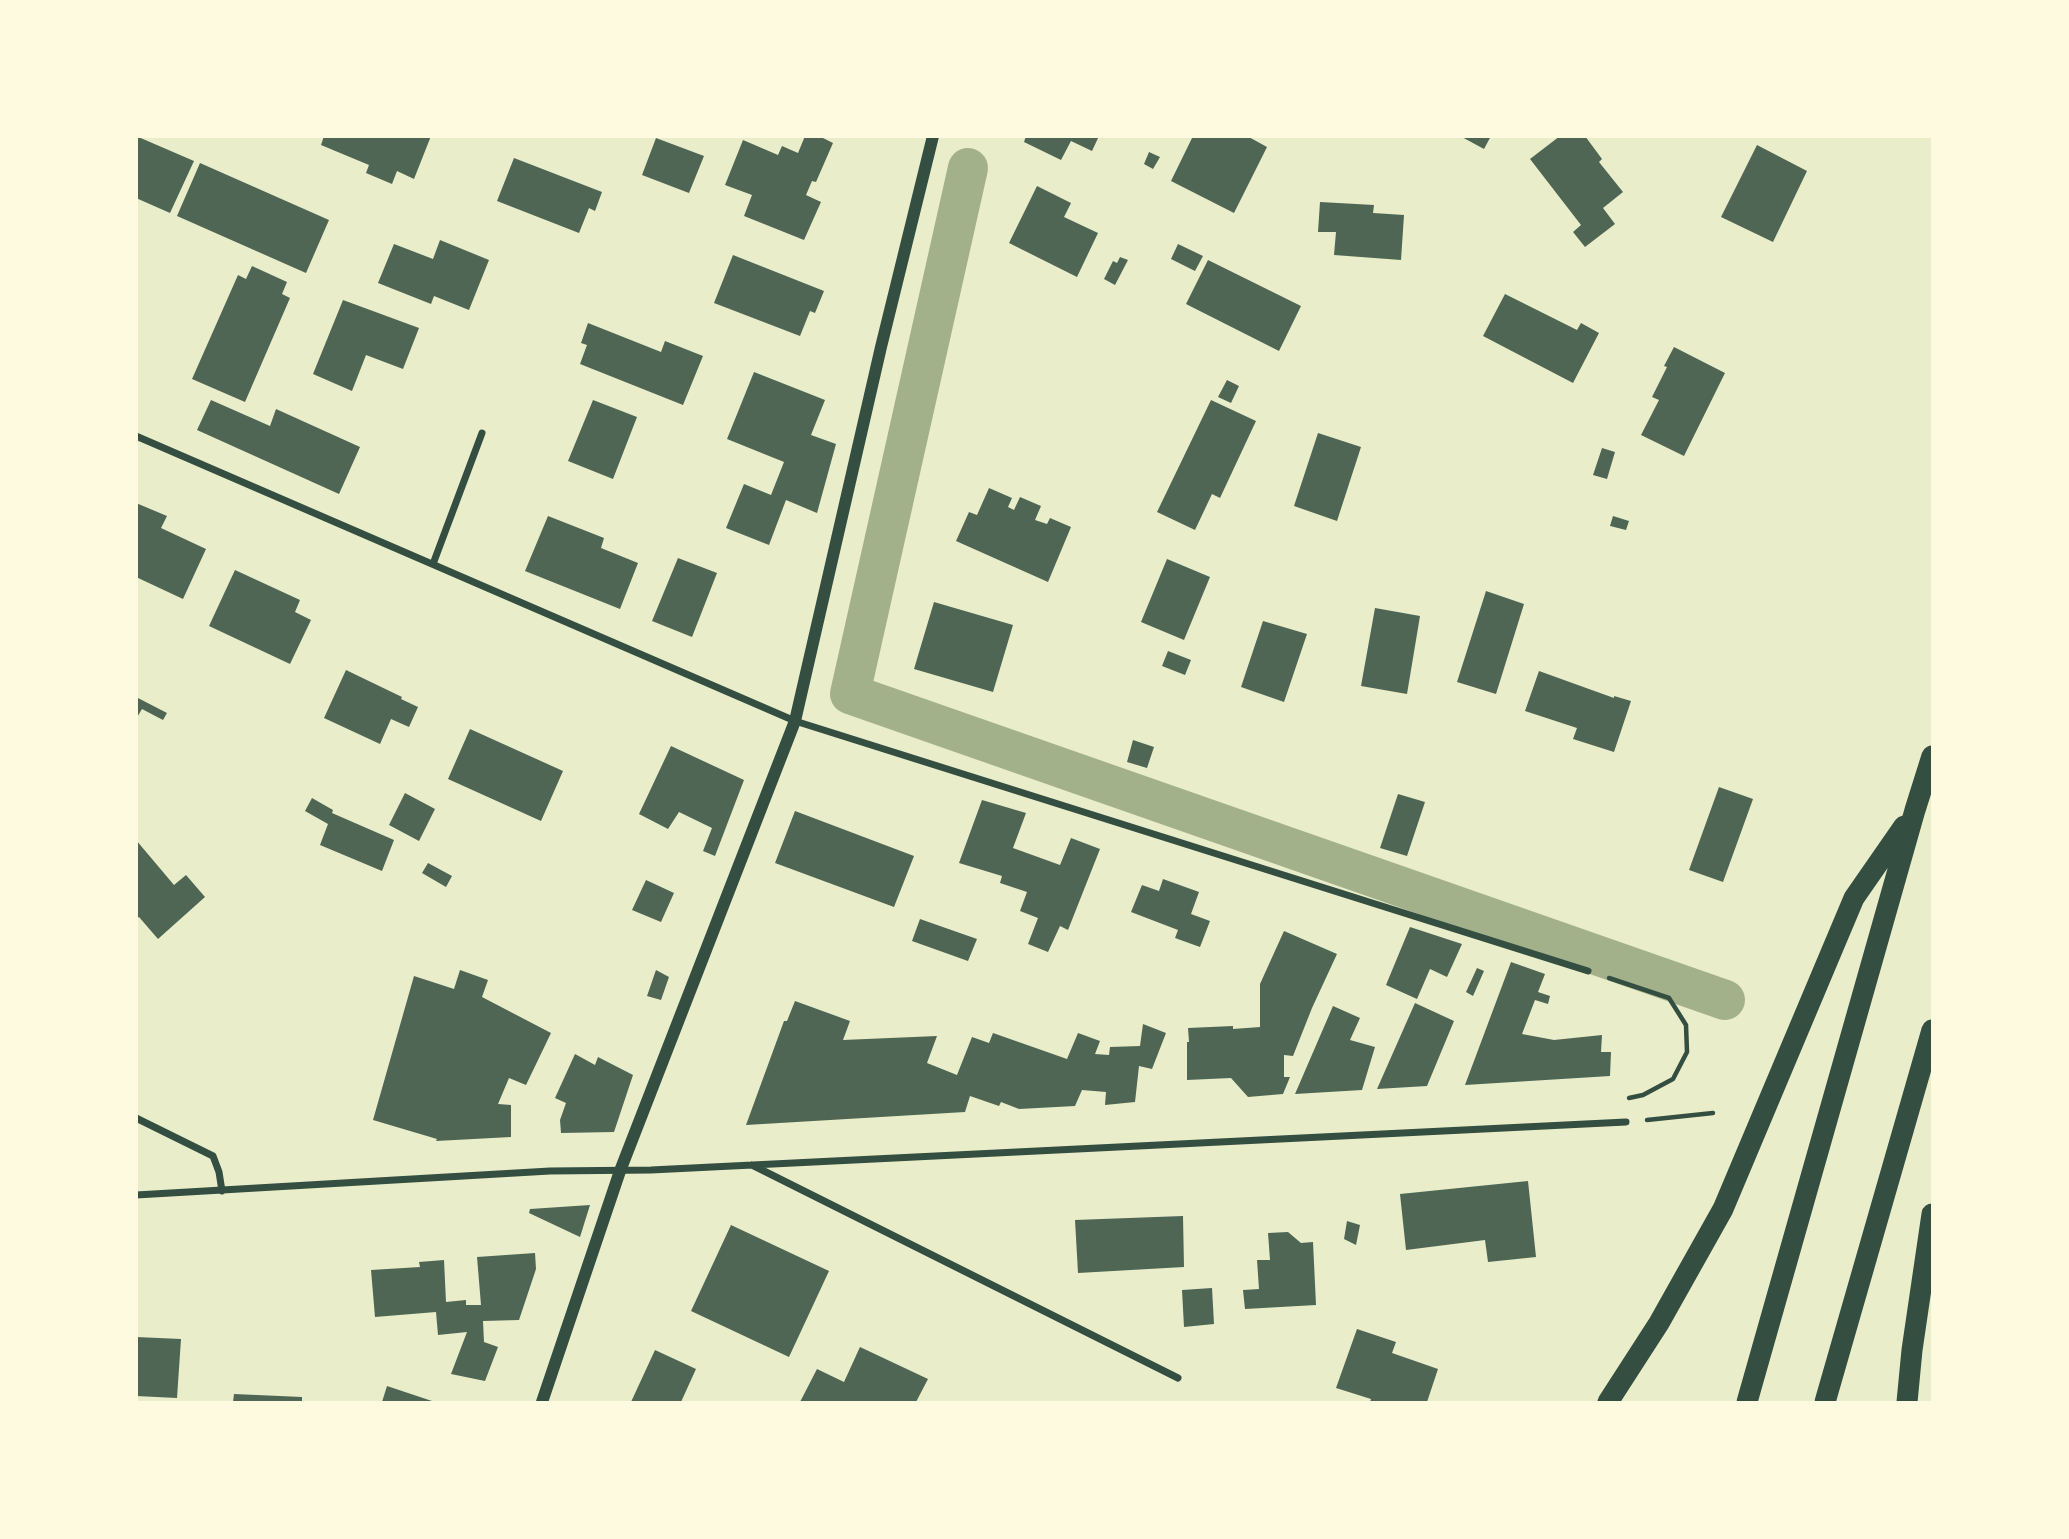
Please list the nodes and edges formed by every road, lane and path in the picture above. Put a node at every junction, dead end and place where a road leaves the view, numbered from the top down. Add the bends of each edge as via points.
1 (933, 136) edge
2 (482, 433) dead end
3 (136, 436) edge
4 (433, 564) junction
5 (795, 721) junction
6 (1933, 757) edge
7 (1915, 810) junction
8 (1588, 971) joint
9 (1933, 1030) edge
10 (1713, 1113) dead end
11 (136, 1118) edge
12 (1626, 1122) junction
13 (752, 1165) junction
14 (620, 1171) junction
15 (222, 1191) junction
16 (136, 1195) edge
17 (1933, 1213) edge
18 (1178, 1378) dead end
19 (542, 1402) edge
20 (1608, 1402) edge
21 (1747, 1402) edge
22 (1825, 1402) edge
23 (1907, 1402) edge

1 - 5 street
2 - 4 street
3 - 4 street
4 - 5 street
5 - 8 street
5 - 14 street
6 - 7 highway
7 - 20 highway via 1854,898 1723,1209
7 - 21 highway
8 - 12 path via 1669,998 1686,1025 1687,1052 1673,1079 1643,1095 1625,1098
9 - 22 highway
10 - 12 path
11 - 15 street via 213,1156
12 - 13 street
13 - 14 street
13 - 18 street
14 - 15 street via 550,1171
14 - 19 street
15 - 16 street
17 - 23 highway

